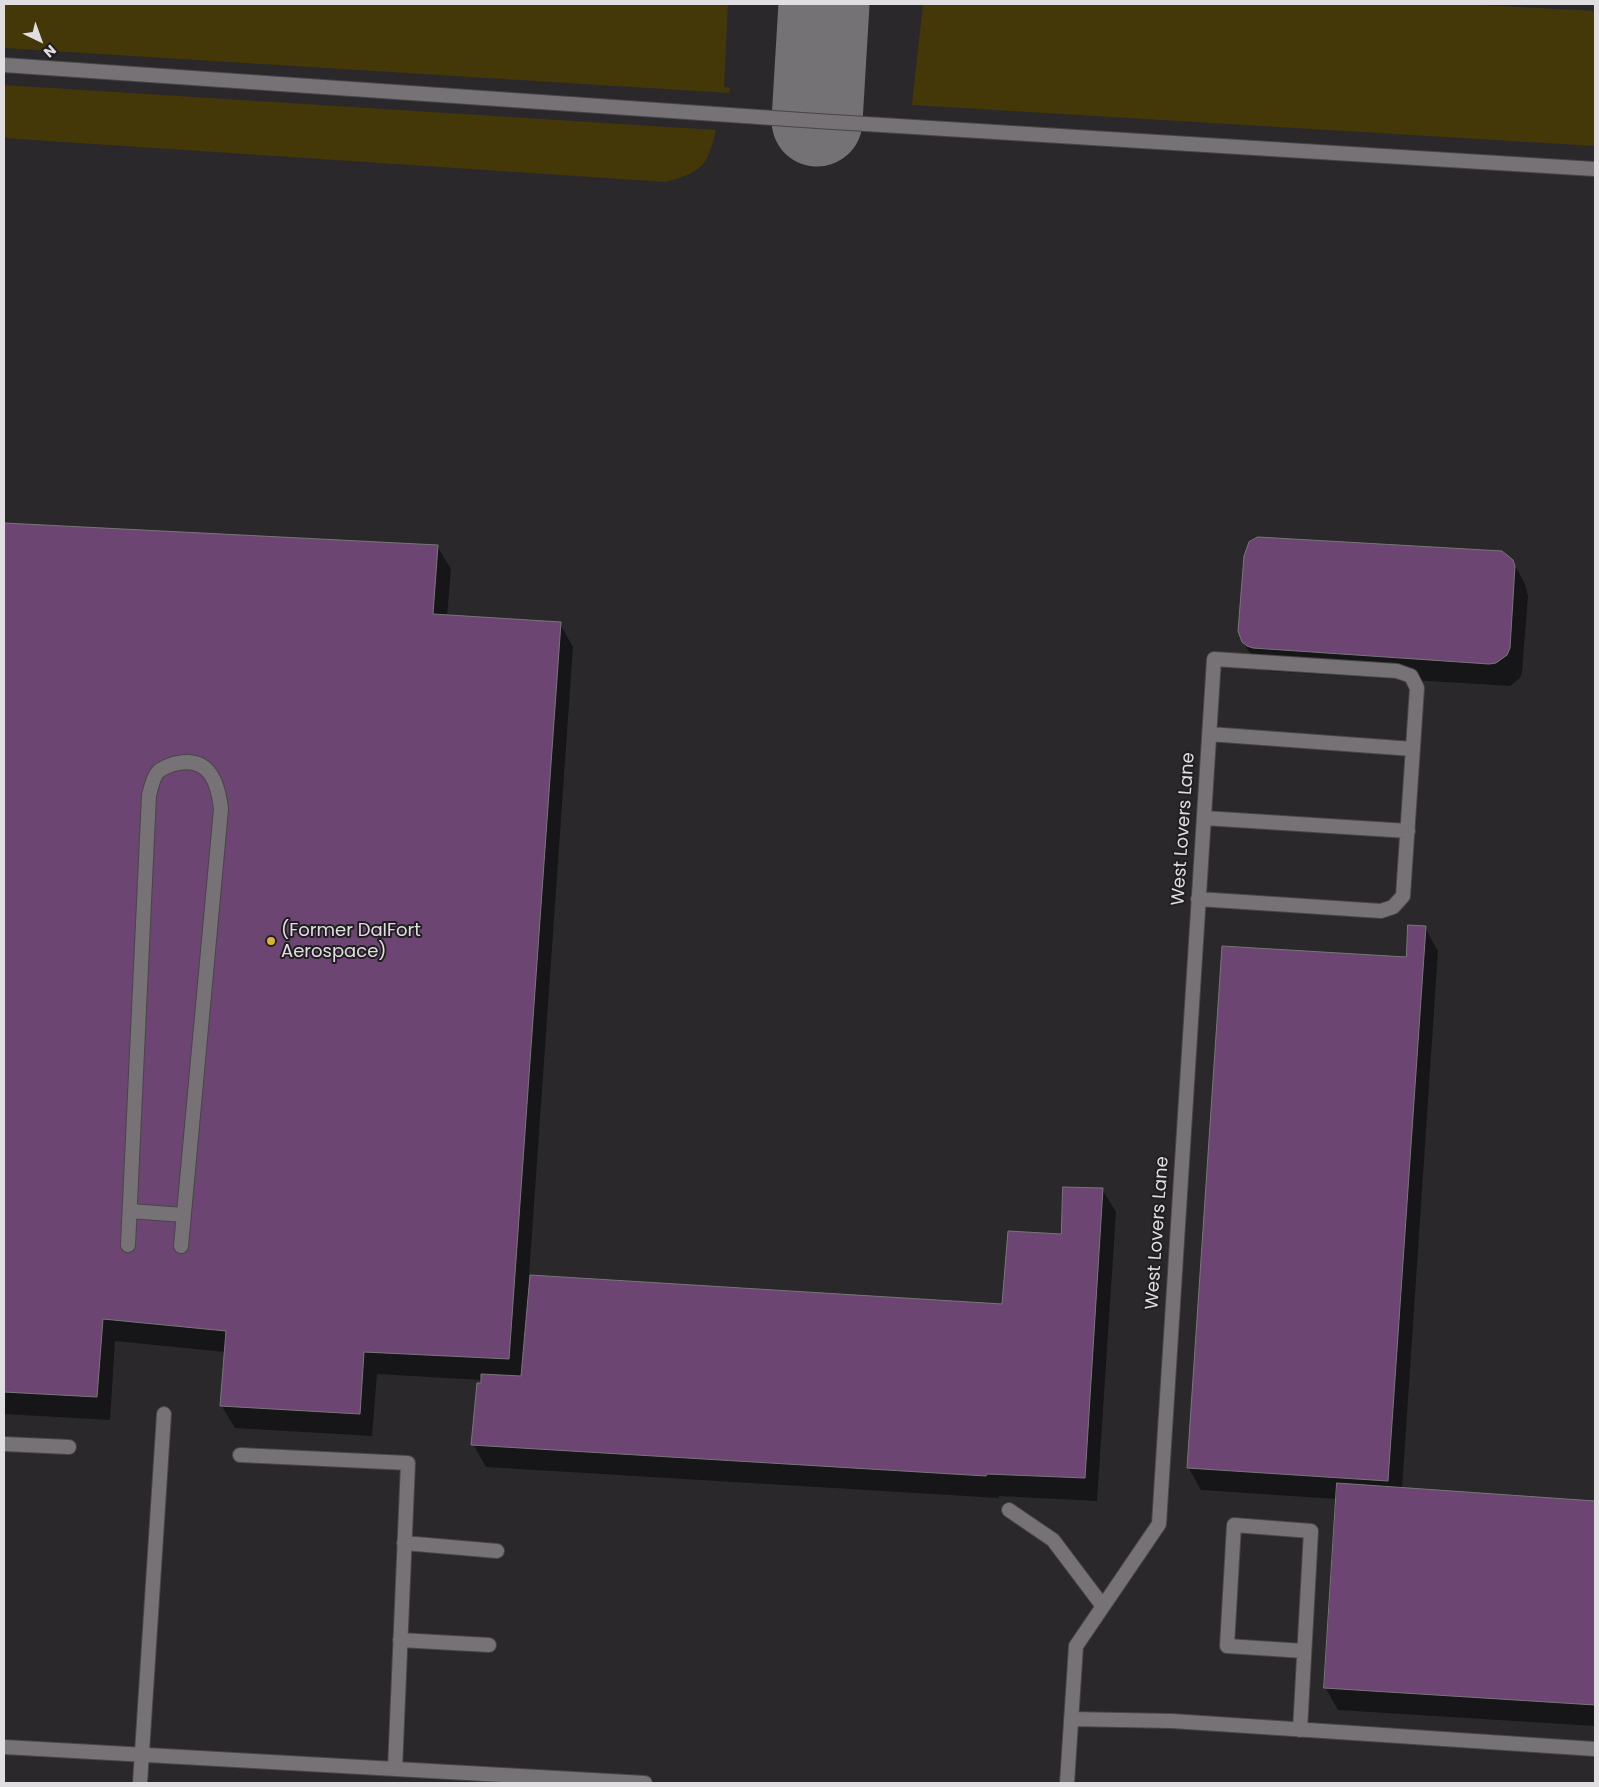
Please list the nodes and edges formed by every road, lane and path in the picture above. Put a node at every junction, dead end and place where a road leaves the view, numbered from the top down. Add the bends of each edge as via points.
1 (4, 64) edge
2 (1595, 169) edge
3 (1209, 734) junction
4 (1413, 749) junction
5 (1204, 818) junction
6 (1408, 831) junction
7 (1198, 899) junction
8 (130, 1211) junction
9 (184, 1215) junction
10 (128, 1245) dead end
11 (181, 1246) dead end
12 (164, 1414) dead end
13 (4, 1444) edge
14 (69, 1448) dead end
15 (240, 1455) dead end
16 (1009, 1510) dead end
17 (404, 1543) junction
18 (497, 1551) dead end
19 (1102, 1605) junction
20 (400, 1640) junction
21 (489, 1645) dead end
22 (1304, 1651) junction
23 (1071, 1719) junction
24 (1300, 1730) junction
25 (4, 1747) edge
26 (1595, 1749) edge
27 (142, 1757) junction
28 (395, 1769) junction
29 (140, 1783) edge
30 (644, 1783) edge
31 (1067, 1783) edge

1 - 2 lane via 816,121
3 - 4 lane
3 - 4 lane, West Lovers Lane via 1214,659 1397,671 1411,676 1417,688
3 - 5 lane, West Lovers Lane
4 - 6 lane
5 - 6 lane
5 - 7 lane, West Lovers Lane
6 - 7 lane via 1403,896 1393,908 1381,911
7 - 19 lane, West Lovers Lane via 1159,1524
8 - 9 lane
8 - 9 lane via 149,794 157,773 172,764 189,761 208,770 219,787 220,809
8 - 10 lane
9 - 11 lane
12 - 27 lane
13 - 14 lane
15 - 17 lane via 408,1464
16 - 19 lane via 1053,1540
17 - 18 lane
17 - 20 lane
19 - 23 lane, West Lovers Lane via 1076,1646
20 - 21 lane
20 - 28 lane
22 - 22 lane via 1311,1531 1234,1525 1227,1646
22 - 24 lane
23 - 24 lane via 1172,1721
23 - 31 lane, West Lovers Lane
24 - 26 lane
25 - 27 lane
27 - 28 lane
27 - 29 lane
28 - 30 lane

